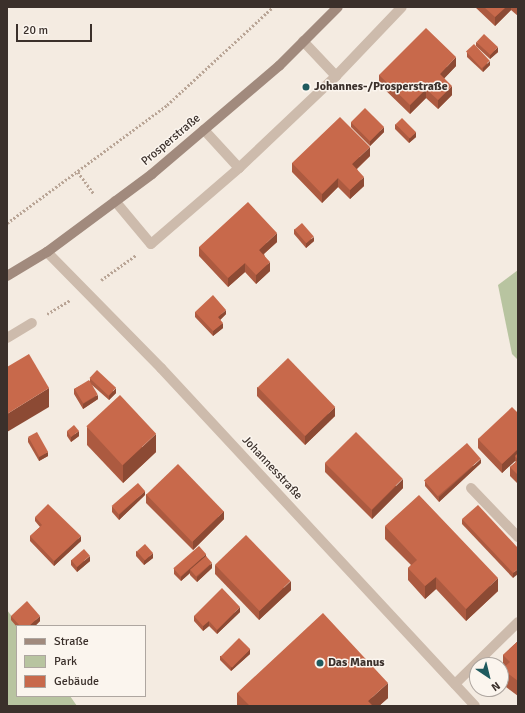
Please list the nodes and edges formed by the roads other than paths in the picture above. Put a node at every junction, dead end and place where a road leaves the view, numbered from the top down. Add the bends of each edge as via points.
1 (338, 7) edge
2 (402, 7) edge
3 (303, 41) junction
4 (336, 76) junction
5 (204, 130) junction
6 (239, 168) junction
7 (115, 201) junction
8 (47, 252) junction
9 (7, 276) edge
10 (32, 323) dead end
11 (7, 338) edge
12 (471, 488) dead end
13 (518, 537) edge
14 (518, 622) edge
15 (455, 684) junction
16 (475, 706) edge

1 - 3 main road, Prosperstraße
2 - 4 street
3 - 4 street
3 - 5 main road, Prosperstraße
4 - 6 street
5 - 6 street
5 - 7 main road, Prosperstraße
6 - 7 street via 150,244
7 - 8 main road, Prosperstraße
8 - 9 main road, Prosperstraße
8 - 15 street, Johannesstraße via 166,374
10 - 11 street
12 - 13 street
14 - 15 street
15 - 16 street, Johannesstraße

